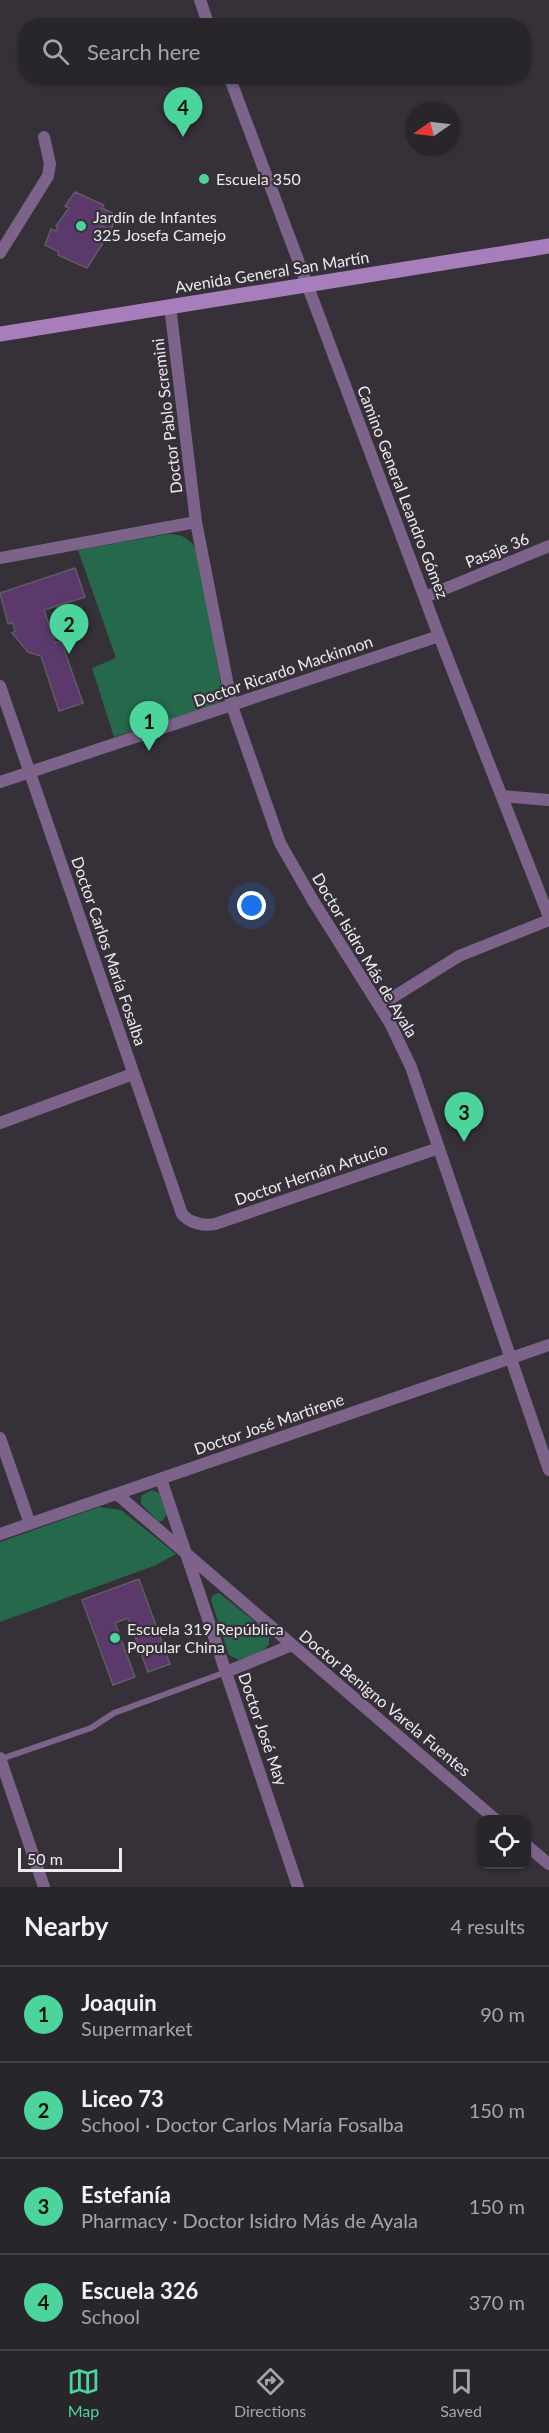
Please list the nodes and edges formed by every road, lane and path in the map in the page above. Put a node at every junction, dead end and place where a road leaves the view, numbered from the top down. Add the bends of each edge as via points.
1 (200, 0) edge
2 (206, 18) edge
3 (232, 84) edge
4 (44, 137) dead end
5 (549, 247) edge
6 (0, 253) edge
7 (307, 285) junction
8 (170, 306) junction
9 (0, 334) edge
10 (196, 522) junction
11 (549, 546) edge
12 (0, 558) edge
13 (425, 597) junction
14 (439, 636) junction
15 (0, 686) edge
16 (232, 706) junction
17 (30, 772) junction
18 (0, 782) edge
19 (502, 796) junction
20 (549, 800) edge
21 (549, 918) edge
22 (379, 1006) junction
23 (133, 1074) junction
24 (0, 1123) edge
25 (439, 1148) junction
26 (192, 1223) joint
27 (549, 1345) edge
28 (512, 1358) junction
29 (0, 1438) edge
30 (549, 1470) edge
31 (161, 1479) junction
32 (117, 1494) junction
33 (30, 1524) junction
34 (0, 1534) edge
35 (188, 1555) junction
36 (292, 1645) junction
37 (226, 1672) junction
38 (0, 1758) edge
39 (490, 1815) edge
40 (531, 1849) edge
41 (549, 1864) edge
42 (44, 1887) edge
43 (298, 1887) edge

1 - 2 street
3 - 7 street, Camino General Leandro Gómez
4 - 6 street via 50,164 48,176
5 - 7 main road, Avenida General San Martín
7 - 8 main road, Avenida General San Martín
7 - 13 street, Camino General Leandro Gómez
8 - 9 main road, Avenida General San Martín
8 - 10 street, Doctor Pablo Scremini
10 - 12 street
10 - 16 street, Doctor Isidro Más de Ayala
11 - 13 street, Pasaje 36
13 - 14 street, Camino General Leandro Gómez
14 - 16 street, Doctor Ricardo Mackinnon
14 - 19 street, Camino General Leandro Gómez
15 - 17 street, Doctor Carlos María Fosalba
16 - 17 street, Doctor Ricardo Mackinnon
16 - 22 street, Doctor Isidro Más de Ayala via 280,843
17 - 18 street, Doctor Ricardo Mackinnon
17 - 23 street, Doctor Carlos María Fosalba
19 - 20 street
19 - 21 street, Camino General Leandro Gómez
21 - 22 street via 459,956
22 - 25 street, Doctor Isidro Más de Ayala via 411,1067
23 - 24 street
23 - 26 street, Doctor Carlos María Fosalba via 182,1214
25 - 26 street, Doctor Hernán Artucio via 215,1224
25 - 28 street, Doctor Isidro Más de Ayala
27 - 28 street, Doctor José Martirene
28 - 30 street, Doctor Isidro Más de Ayala
28 - 31 street, Doctor José Martirene
29 - 33 street
31 - 32 street, Doctor José Martirene
31 - 35 street, Doctor José May
32 - 33 street, Doctor José Martirene
32 - 35 street, Doctor Benigno Varela Fuentes
33 - 34 street, Doctor José Martirene
35 - 36 street, Doctor Benigno Varela Fuentes
35 - 37 street, Doctor José May
36 - 37 street
36 - 39 street, Doctor Benigno Varela Fuentes
37 - 38 lane via 114,1713 91,1728
37 - 43 street, Doctor José May
38 - 42 street
40 - 41 street

